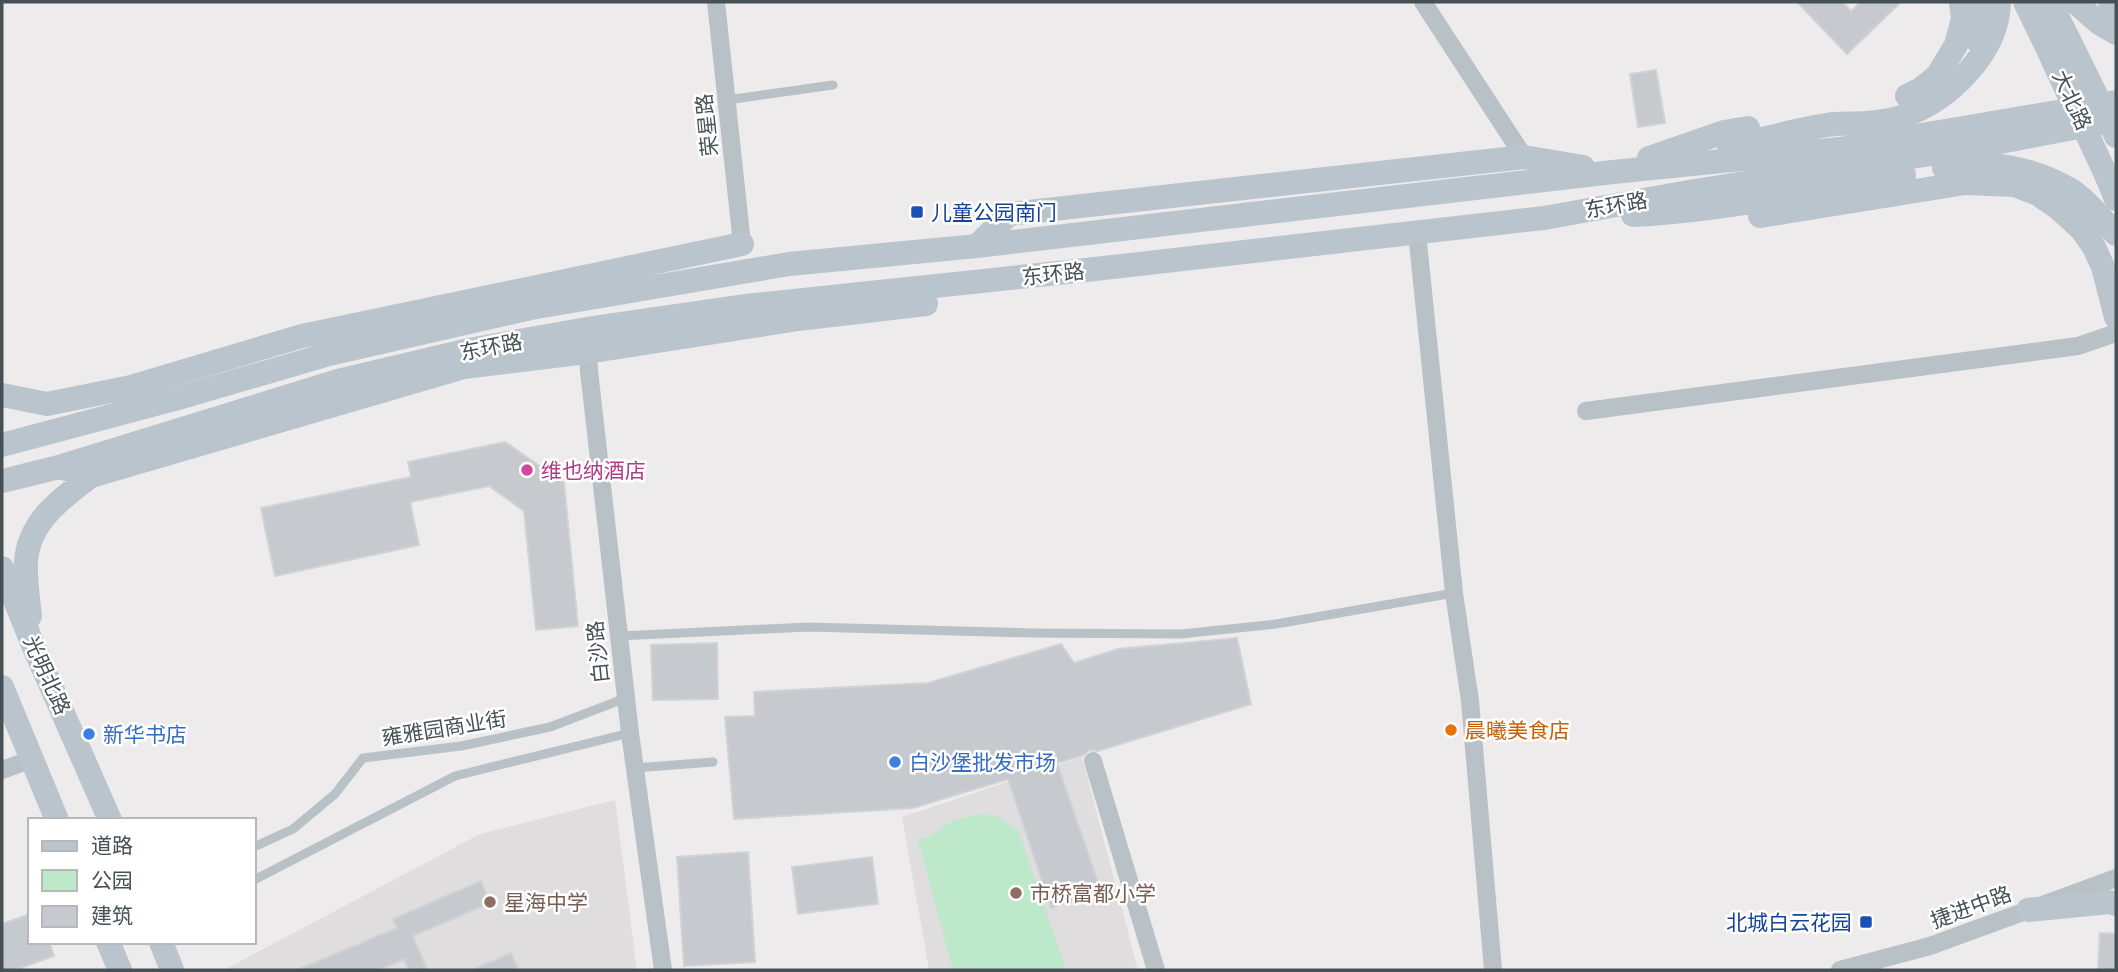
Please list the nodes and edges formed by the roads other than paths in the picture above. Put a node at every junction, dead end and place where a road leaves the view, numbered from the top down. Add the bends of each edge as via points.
1 (716, 2) edge
2 (1423, 2) edge
3 (1961, 2) edge
4 (1978, 2) edge
5 (1999, 2) edge
6 (2025, 2) edge
7 (2050, 2) edge
8 (2069, 2) edge
9 (2075, 2) edge
10 (2110, 17) edge
11 (1984, 36) junction
12 (2069, 40) junction
13 (833, 85) dead end
14 (727, 100) junction
15 (2116, 102) edge
16 (2116, 120) edge
17 (2116, 136) edge
18 (1524, 157) junction
19 (1613, 172) junction
20 (2112, 188) edge
21 (1617, 215) junction
22 (1544, 218) junction
23 (2116, 234) edge
24 (1418, 242) junction
25 (742, 244) junction
26 (977, 246) junction
27 (848, 258) junction
28 (744, 271) junction
29 (680, 282) junction
30 (848, 295) junction
31 (746, 306) junction
32 (2116, 317) edge
33 (798, 319) junction
34 (2116, 333) edge
35 (587, 341) junction
36 (225, 384) junction
37 (124, 389) junction
38 (2, 395) edge
39 (1586, 411) dead end
40 (2, 445) edge
41 (59, 467) junction
42 (91, 476) junction
43 (2, 481) edge
44 (2, 568) edge
45 (1454, 593) junction
46 (619, 636) junction
47 (33, 645) junction
48 (2, 687) edge
49 (626, 698) junction
50 (630, 733) junction
51 (32, 759) junction
52 (1093, 761) dead end
53 (713, 762) dead end
54 (635, 768) junction
55 (2, 770) edge
56 (56, 818) edge
57 (109, 818) edge
58 (256, 846) edge
59 (2116, 878) edge
60 (256, 879) edge
61 (2116, 904) edge
62 (2028, 910) junction
63 (109, 944) edge
64 (162, 944) edge
65 (120, 970) edge
66 (172, 970) edge
67 (663, 970) edge
68 (1156, 970) edge
69 (1493, 970) edge
70 (1840, 970) edge

1 - 14 street, 荣星路
2 - 18 street
3 - 19 main road via 1963,19 1956,45 1938,75 1910,95 1867,109 1724,132
4 - 11 main road
5 - 11 main road via 1998,17
6 - 20 main road, 大北路, bridge
7 - 12 main road, 大北路
8 - 12 main road
9 - 10 main road
11 - 19 main road via 1977,61 1961,80 1903,116 1836,124
12 - 17 main road, 大北路, bridge
13 - 14 lane
14 - 25 street, 荣星路
15 - 19 main road, 东环路 via 1840,149
16 - 22 main road, 东环路
18 - 19 main road
18 - 26 main road via 1009,214
19 - 26 main road, 东环路
21 - 22 main road
21 - 23 main road via 1717,206 1969,163 2027,172 2070,190
21 - 32 main road via 1659,224 1714,223 1965,183 2015,185 2038,194 2082,230 2103,267
22 - 24 main road, 东环路 via 1479,225 1440,244
24 - 30 main road, 东环路
24 - 33 main road
24 - 45 street
25 - 28 main road
25 - 29 main road
25 - 37 main road via 302,337
26 - 27 main road, 东环路
27 - 28 main road, 东环路
27 - 30 main road
28 - 29 main road, 东环路
28 - 31 main road
29 - 36 main road, 东环路 via 531,308 329,354
30 - 31 main road, 东环路
31 - 33 main road
31 - 35 main road, 东环路
33 - 35 main road
34 - 39 street via 2078,346
35 - 41 main road, 东环路 via 469,350 338,382
35 - 42 main road via 464,367
35 - 46 street, 白沙路
36 - 37 main road
36 - 40 main road, 东环路
37 - 38 main road via 47,404
41 - 42 main road
41 - 43 main road, 东环路
42 - 47 main road via 47,513 28,547
44 - 47 main road, 光明北路
45 - 46 lane via 1276,624 1181,634 808,627
45 - 69 street via 1470,701
46 - 49 street, 白沙路
47 - 57 main road, 光明北路
48 - 51 main road
49 - 50 street, 白沙路
49 - 58 lane, 雍雅园商业街 via 550,727 461,746 363,758 335,794 293,829
50 - 54 street, 白沙路
50 - 60 lane, 雍雅园商业街 via 455,776
51 - 55 street
51 - 56 main road
52 - 68 street
53 - 54 lane
54 - 67 street, 白沙路
59 - 62 street, 捷进中路
61 - 62 main road
62 - 70 street, 捷进中路 via 1930,946
63 - 65 main road
64 - 66 main road

